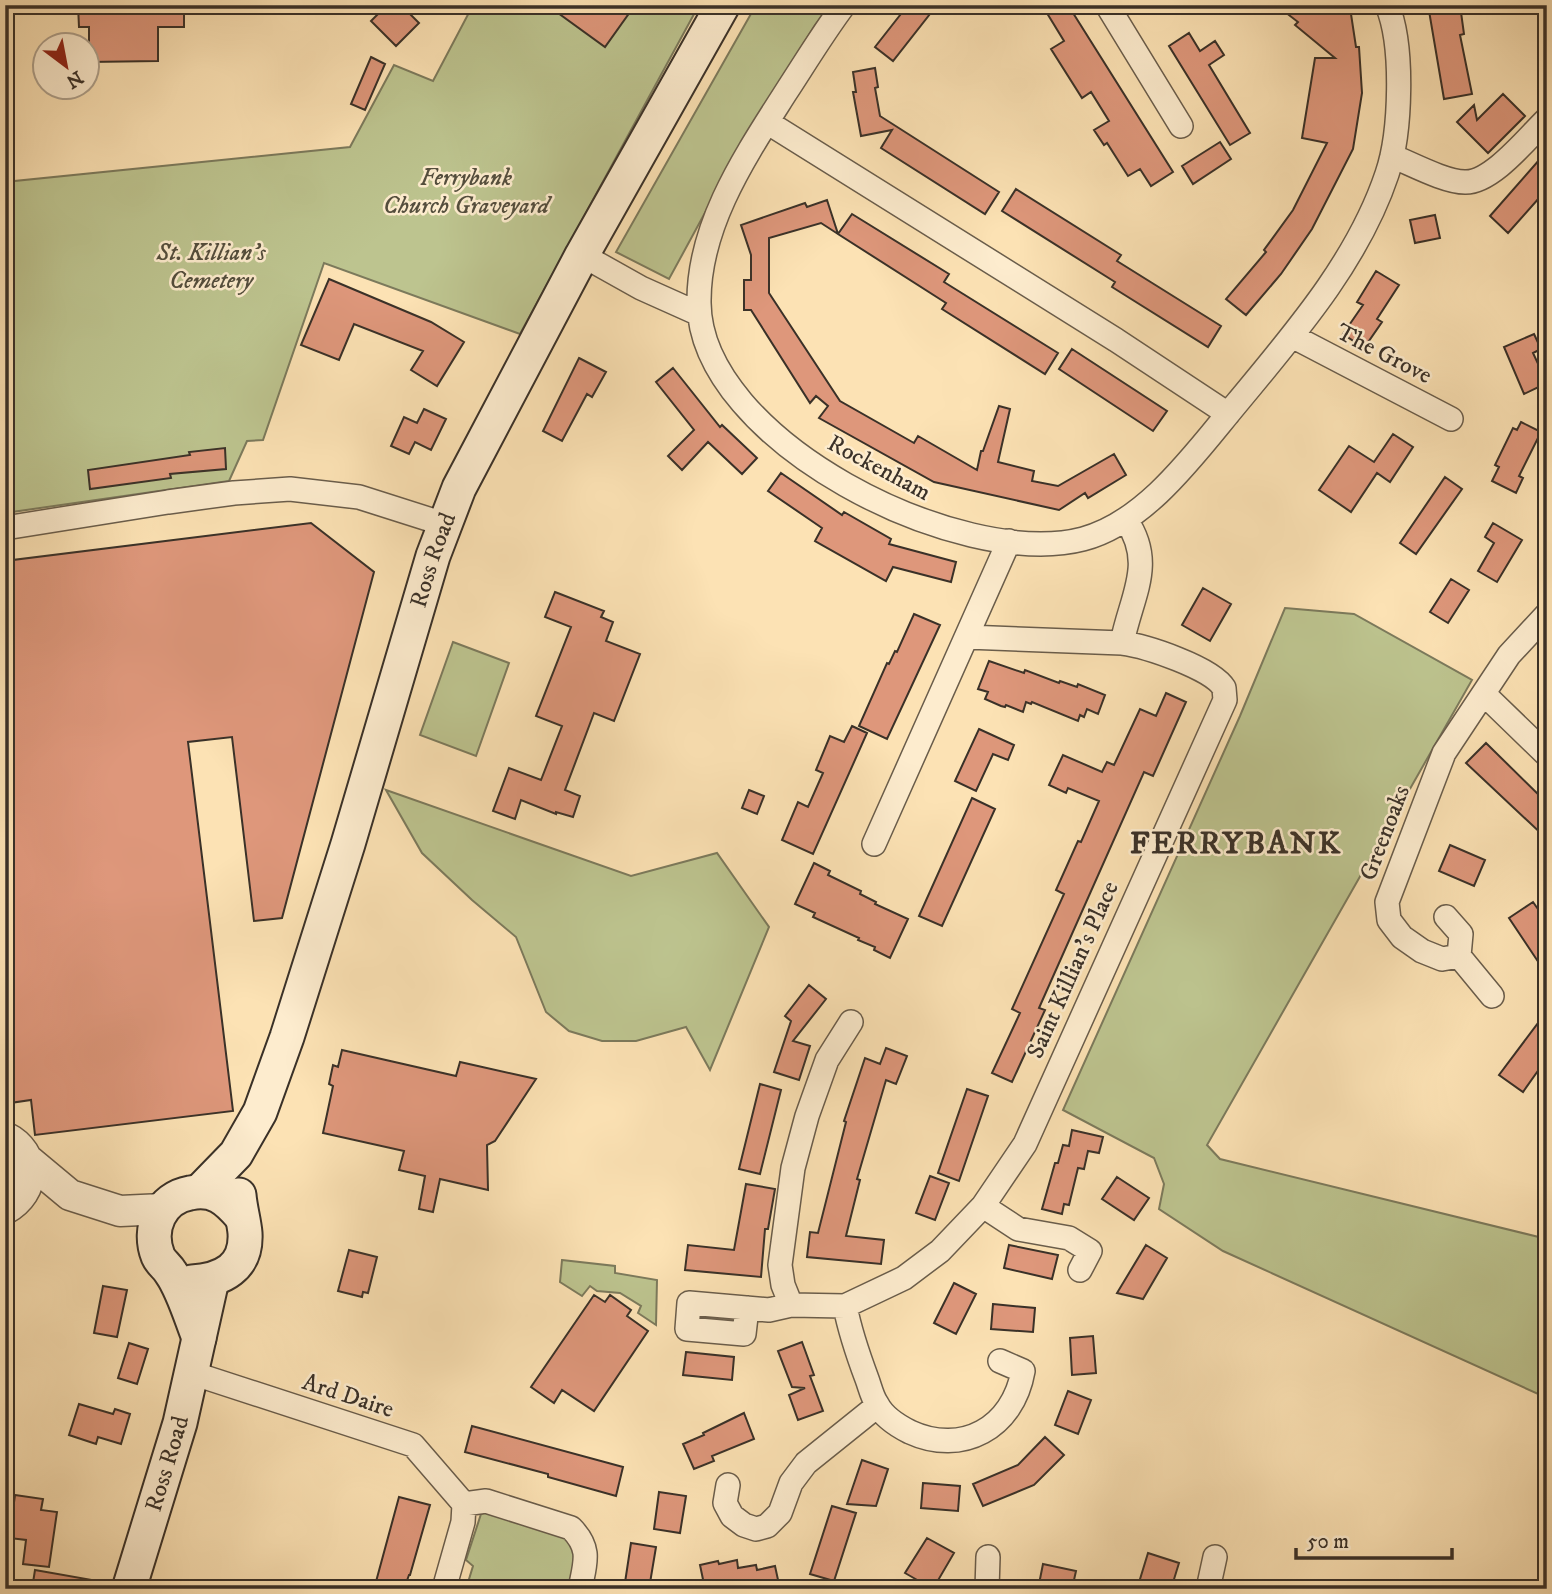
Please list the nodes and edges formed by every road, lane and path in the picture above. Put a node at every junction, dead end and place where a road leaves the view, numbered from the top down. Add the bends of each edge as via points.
1 (723, 5) edge
2 (844, 5) edge
3 (1107, 5) edge
4 (1387, 5) edge
5 (1547, 119) edge
6 (767, 122) junction
7 (1181, 126) dead end
8 (1392, 156) junction
9 (583, 256) junction
10 (699, 314) junction
11 (1292, 336) junction
12 (1228, 414) junction
13 (1451, 419) dead end
14 (1126, 520) junction
15 (444, 524) junction
16 (5, 528) edge
17 (1009, 541) junction
18 (1547, 614) edge
19 (967, 637) junction
20 (1122, 643) junction
21 (1484, 694) junction
22 (1547, 755) edge
23 (874, 844) dead end
24 (1446, 917) dead end
25 (1459, 956) junction
26 (1492, 996) dead end
27 (851, 1022) dead end
28 (5, 1137) edge
29 (236, 1154) junction
30 (28, 1160) junction
31 (201, 1190) junction
32 (70, 1195) junction
33 (11, 1205) edge
34 (983, 1206) junction
35 (163, 1209) junction
36 (120, 1211) junction
37 (241, 1216) junction
38 (164, 1263) junction
39 (1080, 1270) dead end
40 (212, 1280) junction
41 (791, 1305) junction
42 (845, 1306) junction
43 (747, 1308) dead end
44 (199, 1338) junction
45 (1000, 1361) dead end
46 (192, 1373) junction
47 (877, 1406) junction
48 (728, 1485) dead end
49 (464, 1504) junction
50 (988, 1557) dead end
51 (1215, 1557) dead end
52 (129, 1589) edge
53 (444, 1589) edge
54 (580, 1589) edge
55 (987, 1589) edge
56 (1208, 1589) edge

1 - 9 main road, Ross Road
2 - 6 street, Rockenham
3 - 7 street
4 - 8 street, Rockenham via 1397,56
5 - 8 street via 1500,165 1472,182
6 - 10 street, Rockenham via 715,222 703,265
6 - 12 street
8 - 11 street, Rockenham via 1362,231
9 - 10 street
9 - 15 main road, Ross Road via 470,465
10 - 17 street, Rockenham via 712,356 727,383 759,420 795,450 854,489 906,515 956,532
11 - 12 street, Rockenham
11 - 13 street, The Grove
12 - 14 street, Rockenham via 1165,485
14 - 17 street, Rockenham via 1079,540
14 - 20 street via 1136,535 1140,561
15 - 16 street via 359,497 290,489 168,502
15 - 29 main road, Ross Road via 287,1037 260,1112
17 - 19 street
18 - 21 street, Greenoaks via 1509,655
19 - 20 street, Saint Killian's Place
19 - 23 street
20 - 34 street, Saint Killian's Place via 1152,649 1210,674 1224,688 1225,700 1025,1144
21 - 22 street
21 - 25 street, Greenoaks via 1444,753 1387,902 1389,920 1402,937 1442,959
24 - 25 street via 1461,934
25 - 26 street
27 - 41 street via 827,1060 793,1168 780,1265
28 - 30 street
29 - 31 main road, Ross Road
29 - 37 main road
30 - 32 street
30 - 33 street via 29,1182
31 - 35 main road via 181,1194
31 - 37 main road via 226,1199
32 - 33 street
32 - 36 street
34 - 39 street via 1018,1229 1069,1238 1090,1251
34 - 42 street via 940,1251 904,1278
35 - 36 street
35 - 38 main road via 153,1234
36 - 38 street
37 - 40 main road via 245,1231 241,1254 229,1271
38 - 40 main road via 191,1282
38 - 44 main road
40 - 44 main road, Ross Road
41 - 42 street
41 - 43 street
42 - 47 street
44 - 46 main road, Ross Road
45 - 47 street via 1023,1371 1020,1389 1002,1418 965,1438 928,1440 899,1427
46 - 49 street, Ard Daire via 413,1445
46 - 52 main road, Ross Road
47 - 48 street via 806,1463 768,1527 756,1529 732,1516 725,1503
49 - 53 street
49 - 54 street via 486,1501 571,1528 582,1539 586,1553
50 - 55 street
51 - 56 street

